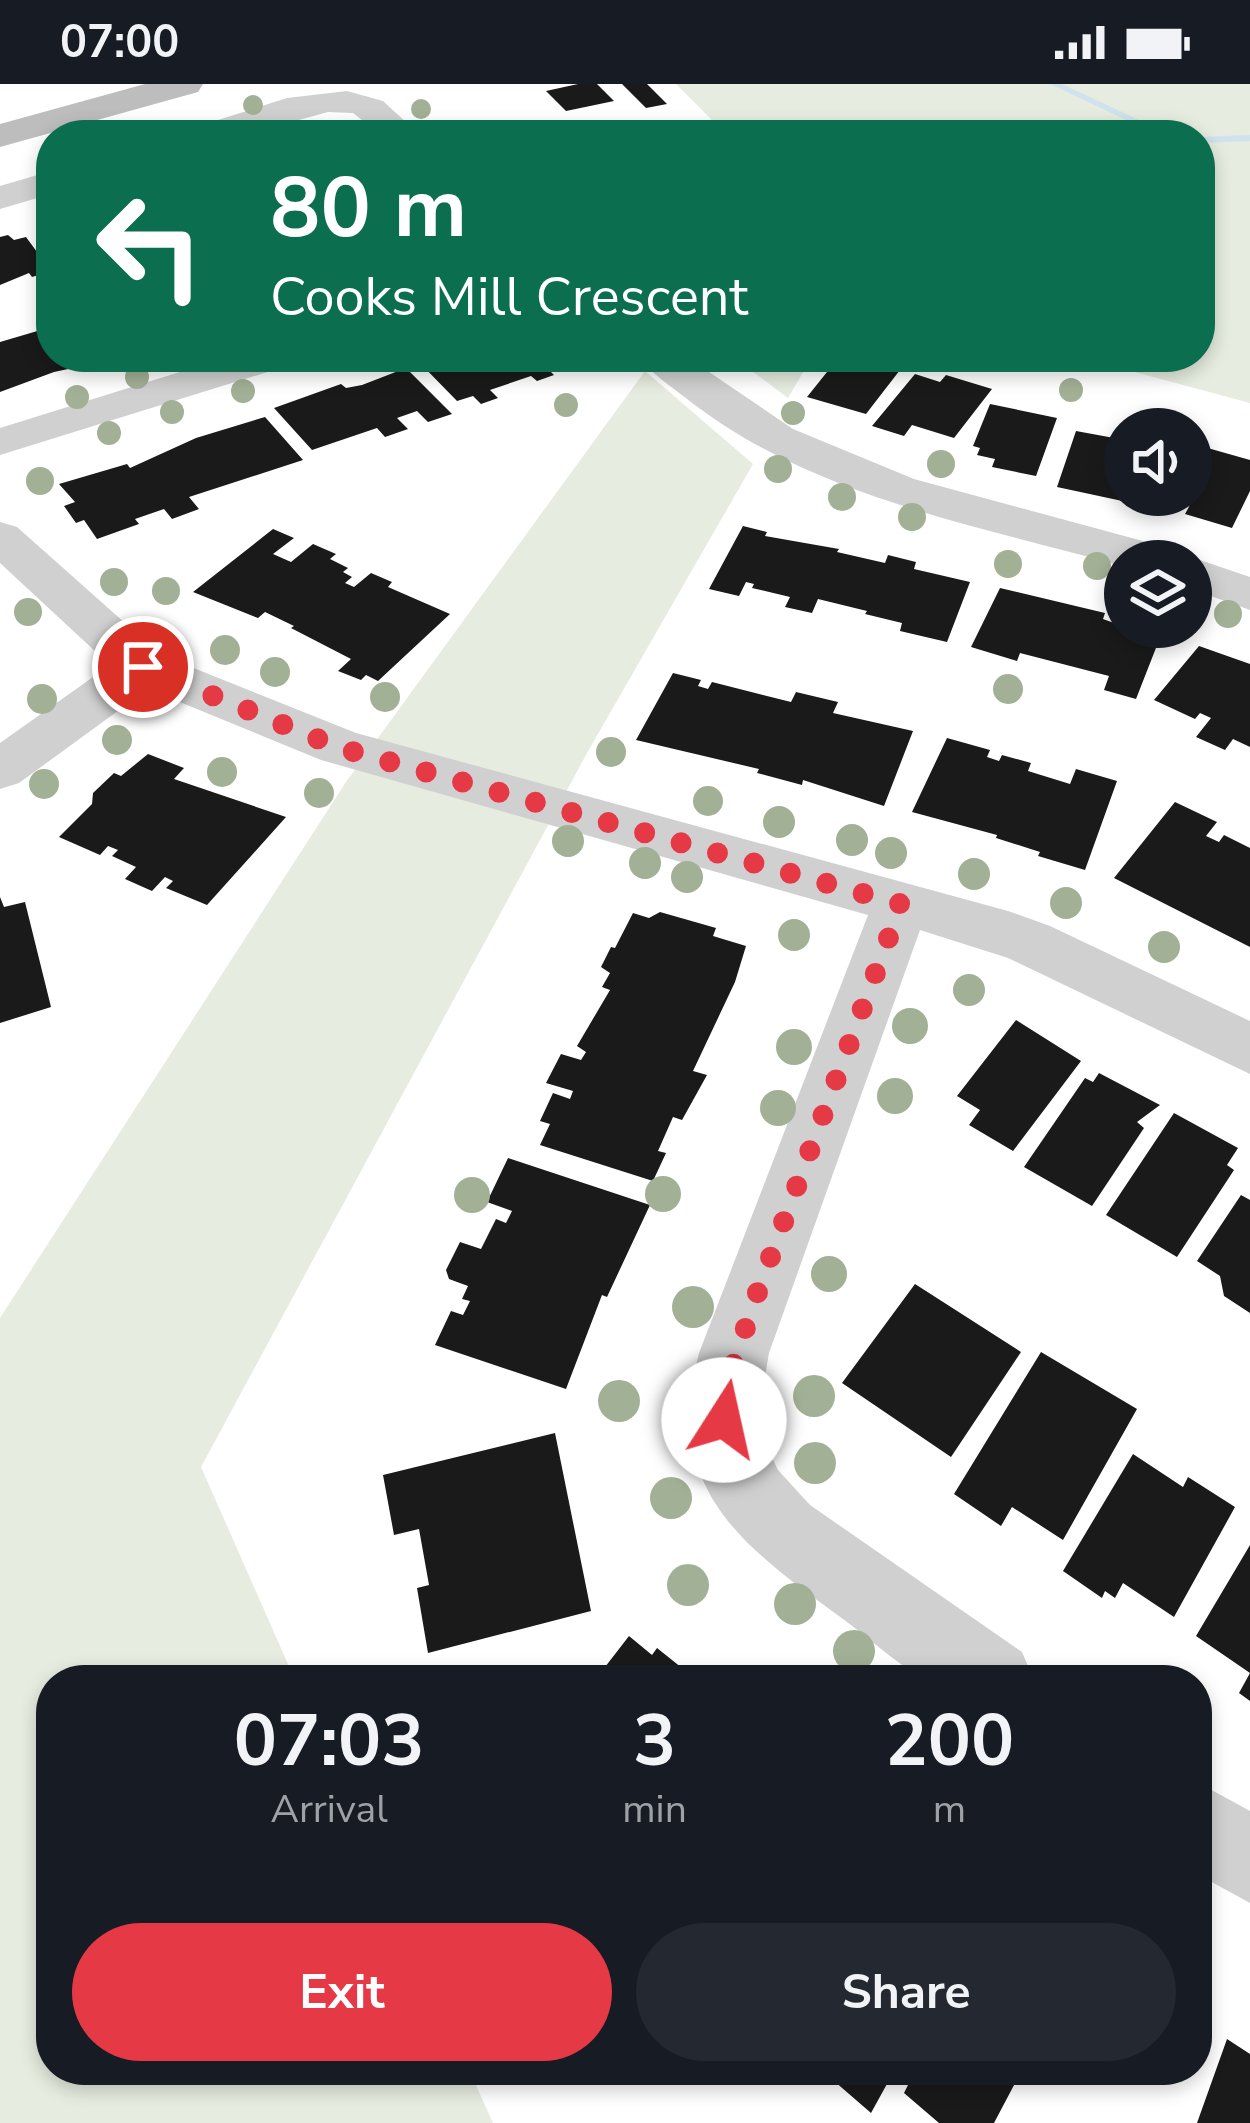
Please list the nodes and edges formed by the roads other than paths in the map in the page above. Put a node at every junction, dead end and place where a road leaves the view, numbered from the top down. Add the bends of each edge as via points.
1 (76, 84) edge
2 (185, 84) edge
3 (0, 105) edge
4 (57, 120) edge
5 (259, 120) edge
6 (385, 120) edge
7 (36, 126) edge
8 (0, 136) edge
9 (36, 187) edge
10 (0, 198) edge
11 (224, 372) edge
12 (677, 372) edge
13 (0, 442) edge
14 (0, 537) edge
15 (1104, 547) edge
16 (1212, 580) edge
17 (1250, 594) edge
18 (143, 667) junction
19 (0, 770) edge
20 (901, 904) junction
21 (1250, 1049) edge
22 (973, 1665) edge
23 (1212, 1835) edge
24 (1250, 1862) edge

1 - 3 main road
2 - 4 main road
5 - 6 street via 349,102
7 - 8 main road
9 - 10 street
11 - 13 street
12 - 15 street via 778,442 833,468
14 - 18 street
16 - 17 street
18 - 19 street
18 - 20 street via 340,748
20 - 21 street via 1029,942
20 - 22 street via 754,1302 724,1420 731,1464 784,1531
23 - 24 street

